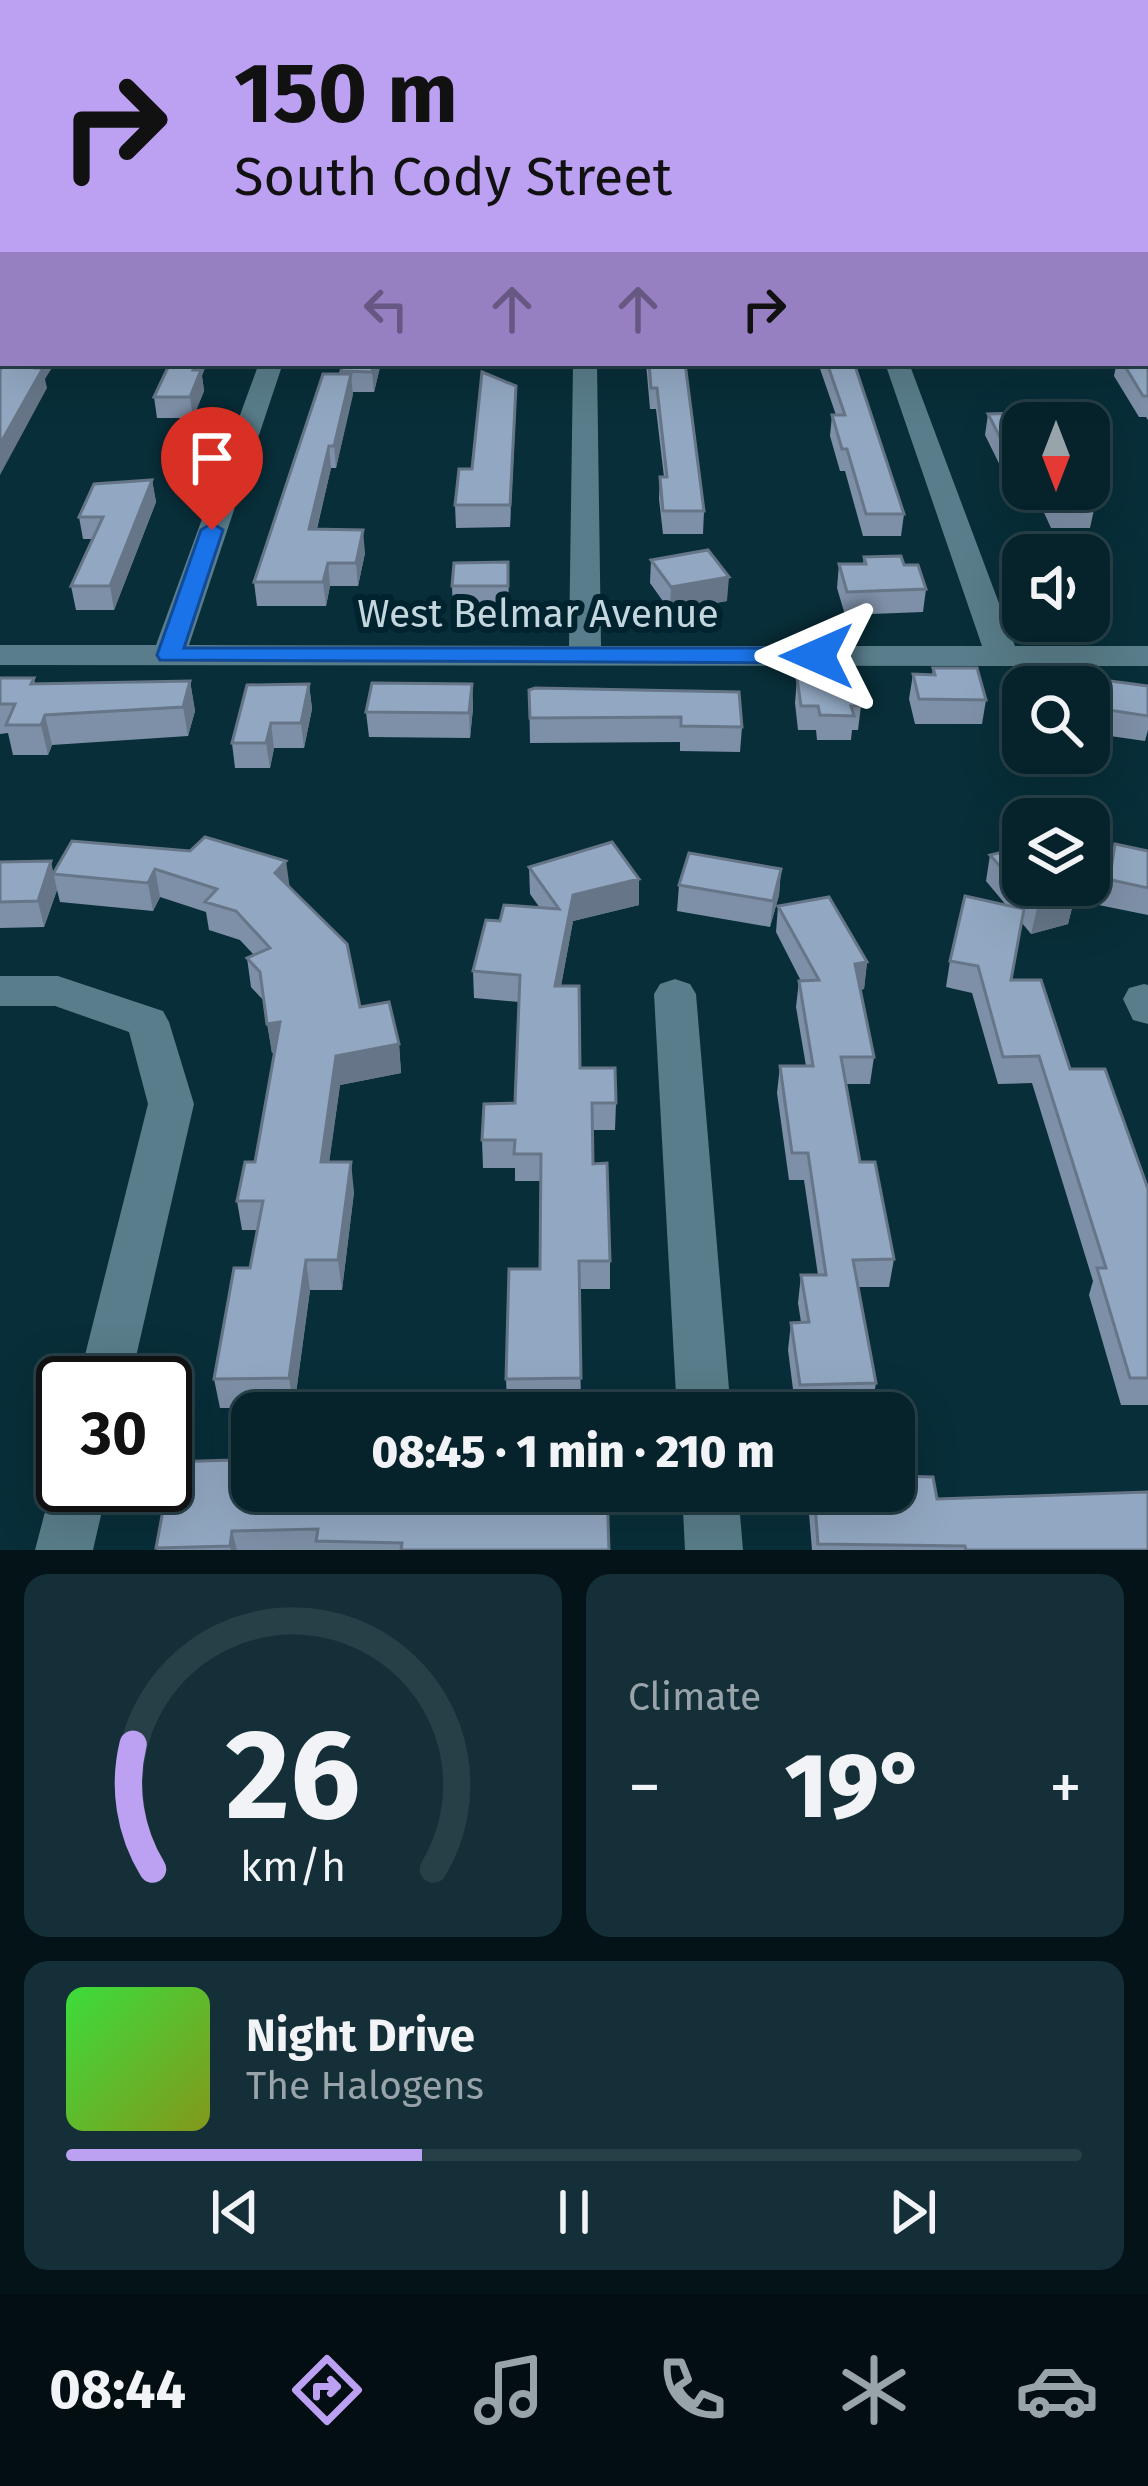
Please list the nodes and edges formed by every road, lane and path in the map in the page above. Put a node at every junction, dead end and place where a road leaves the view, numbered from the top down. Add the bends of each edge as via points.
1 (270, 366) edge
2 (585, 366) edge
3 (898, 366) edge
4 (169, 655) junction
5 (0, 656) edge
6 (585, 656) junction
7 (1002, 656) junction
8 (1148, 656) edge
9 (0, 991) edge
10 (675, 994) dead end
11 (110, 1356) edge
12 (703, 1392) edge
13 (73, 1512) edge
14 (711, 1512) edge
15 (64, 1550) edge
16 (714, 1550) edge

1 - 4 street
2 - 6 street
3 - 7 street
4 - 5 street, West Belmar Avenue
4 - 6 street, West Belmar Avenue
6 - 7 street, West Belmar Avenue
7 - 8 street, West Belmar Avenue
9 - 11 street via 58,991 148,1022 171,1104
10 - 12 street
13 - 15 street
14 - 16 street

